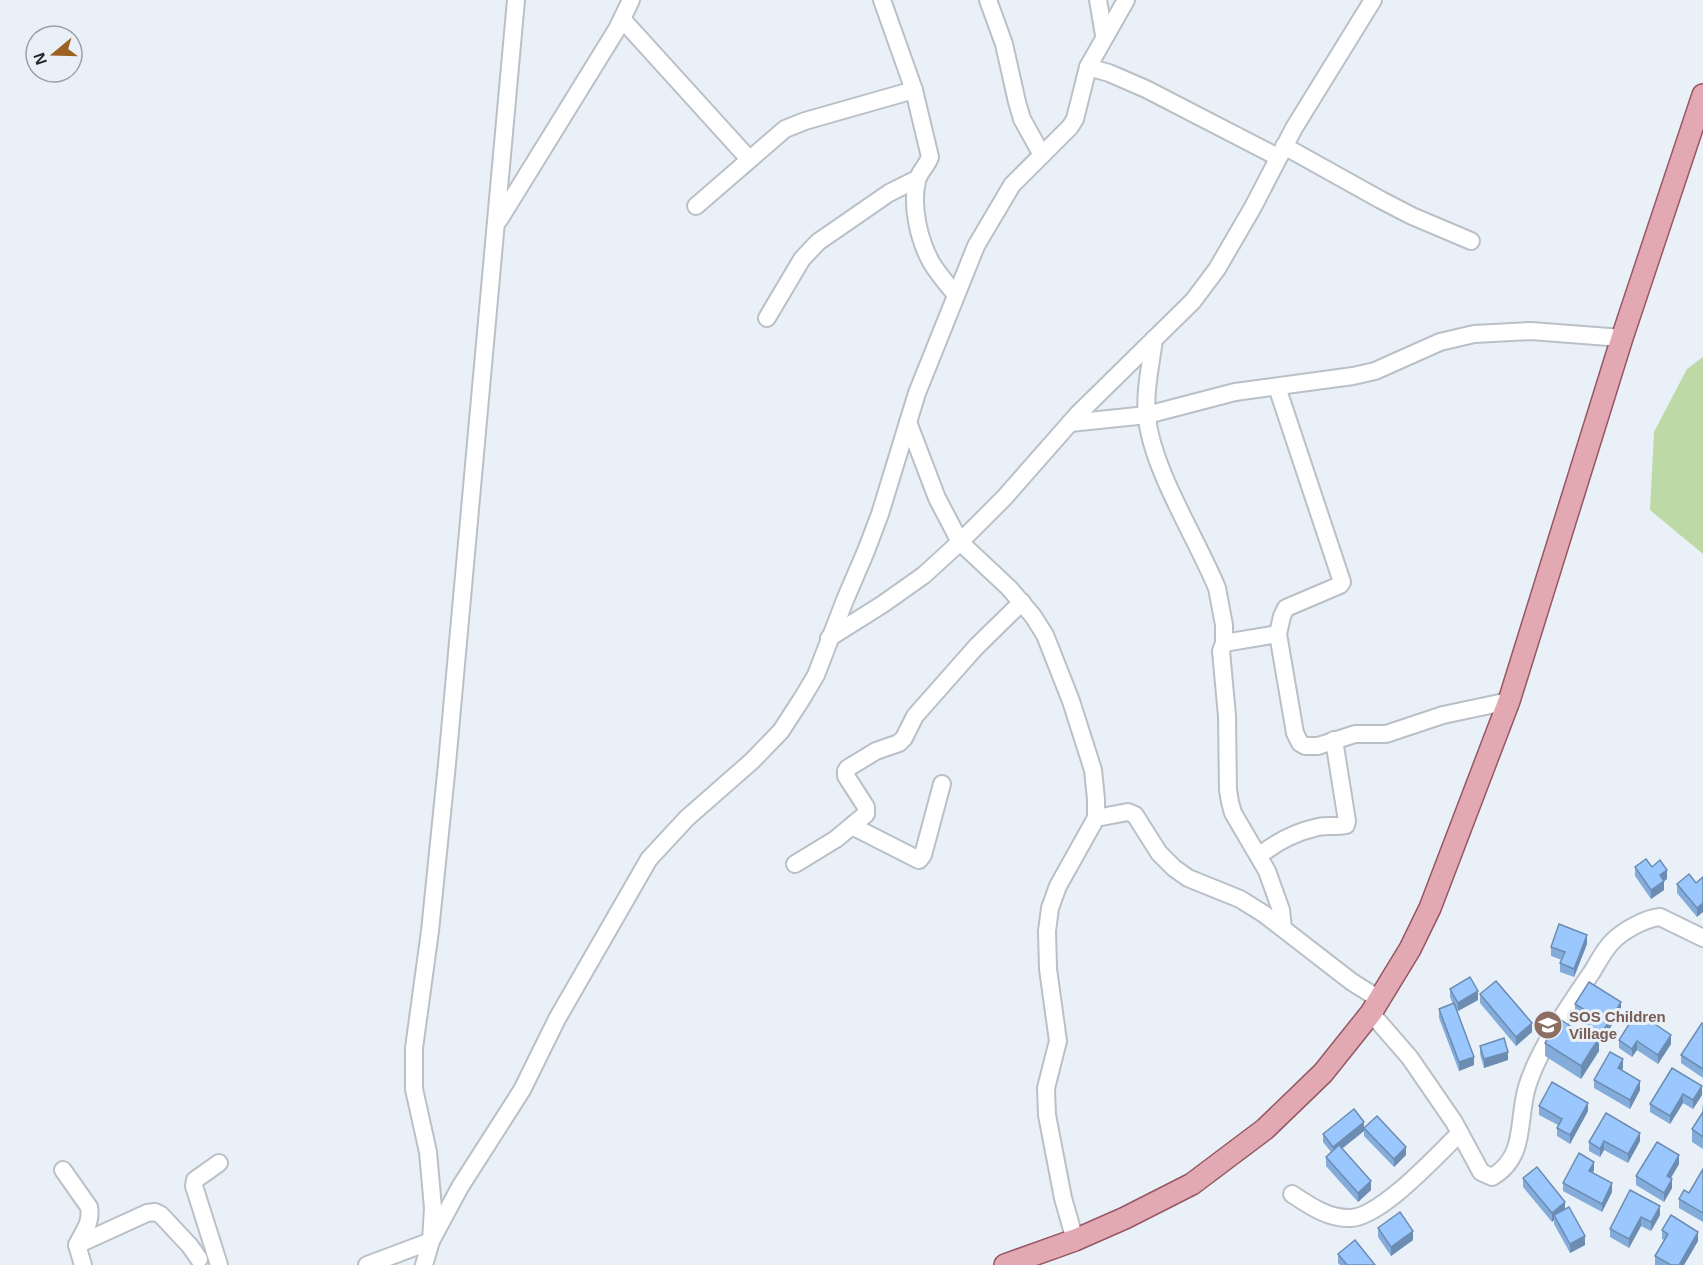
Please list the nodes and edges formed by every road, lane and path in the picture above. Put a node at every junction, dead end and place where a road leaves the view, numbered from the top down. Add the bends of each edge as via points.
1 (516, 0) edge
2 (631, 0) edge
3 (882, 0) edge
4 (988, 0) edge
5 (1098, 0) edge
6 (1126, 0) edge
7 (1373, 0) edge
8 (622, 19) junction
9 (1104, 35) junction
10 (1088, 67) junction
11 (914, 90) junction
12 (1703, 97) edge
13 (1281, 151) junction
14 (1042, 155) junction
15 (749, 159) junction
16 (917, 179) junction
17 (696, 206) dead end
18 (497, 223) junction
19 (1471, 241) dead end
20 (956, 295) junction
21 (767, 318) dead end
22 (1622, 338) junction
23 (1154, 339) junction
24 (1276, 387) junction
25 (1147, 415) junction
26 (908, 423) junction
27 (1070, 423) junction
28 (960, 542) junction
29 (1022, 602) junction
30 (1278, 634) junction
31 (829, 638) junction
32 (1224, 643) junction
33 (1509, 700) junction
34 (1335, 740) junction
35 (942, 784) dead end
36 (1096, 818) junction
37 (852, 826) junction
38 (1259, 856) junction
39 (795, 864) dead end
40 (1283, 928) junction
41 (1703, 938) edge
42 (1375, 1006) junction
43 (1460, 1133) junction
44 (219, 1163) dead end
45 (63, 1170) dead end
46 (1292, 1194) dead end
47 (431, 1240) junction
48 (1075, 1240) junction
49 (76, 1245) junction
50 (205, 1261) edge
51 (82, 1265) edge
52 (367, 1265) edge
53 (424, 1265) edge
54 (1005, 1265) edge

1 - 18 street
2 - 8 street
3 - 11 street
4 - 14 street via 1004,44 1022,119
5 - 9 street
6 - 9 street
7 - 13 street
8 - 15 street
8 - 18 street
9 - 10 street
10 - 13 street
10 - 14 street via 1075,118
11 - 15 street via 785,129
11 - 16 street via 930,157
12 - 22 main road
13 - 19 street
13 - 23 street via 1212,277
14 - 20 street via 1012,185 998,207 976,246
15 - 17 street
16 - 20 street via 915,194 923,246
16 - 21 street via 889,193 818,242 802,259
18 - 47 street via 446,776 414,1048 414,1089 428,1152 433,1208
20 - 26 street
22 - 24 street via 1531,331 1474,334 1440,342 1375,371
22 - 33 main road
23 - 25 street
23 - 27 street
24 - 25 street via 1235,392
24 - 30 street via 1342,582 1286,608
25 - 27 street
25 - 32 street via 1163,471 1218,588
26 - 28 street via 937,498
26 - 31 street via 880,514
27 - 28 street
28 - 29 street
28 - 31 street via 924,574
29 - 36 street via 1045,634 1084,736 1093,770
29 - 37 street via 915,716 899,743 848,768 846,776 866,807 866,814
30 - 32 street
30 - 34 street via 1300,743 1318,746
31 - 47 street via 816,675 782,731 687,818 649,859 557,1019 522,1090
32 - 38 street via 1221,651 1228,790 1233,813
33 - 34 street via 1443,715 1386,734 1354,734
33 - 42 main road via 1431,908
34 - 38 street via 1346,825 1319,826 1274,843
35 - 37 street via 919,860
36 - 40 street via 1128,812 1135,815 1159,853 1174,868 1188,878 1240,899
36 - 48 street via 1058,886 1047,931 1058,1041 1046,1088 1047,1115
37 - 39 street
38 - 40 street via 1275,891
40 - 42 street via 1352,982
41 - 43 street via 1660,917 1642,922 1613,941 1570,1004 1533,1069 1513,1158 1503,1170 1492,1177 1481,1172
42 - 43 street
42 - 48 main road via 1323,1073 1265,1129 1192,1184
43 - 46 street via 1382,1204 1353,1218 1323,1212
44 - 50 street via 195,1180 194,1186 210,1236
45 - 49 street via 89,1207 85,1231
47 - 52 street
47 - 53 street
48 - 54 main road
49 - 50 street via 155,1212
49 - 51 street

